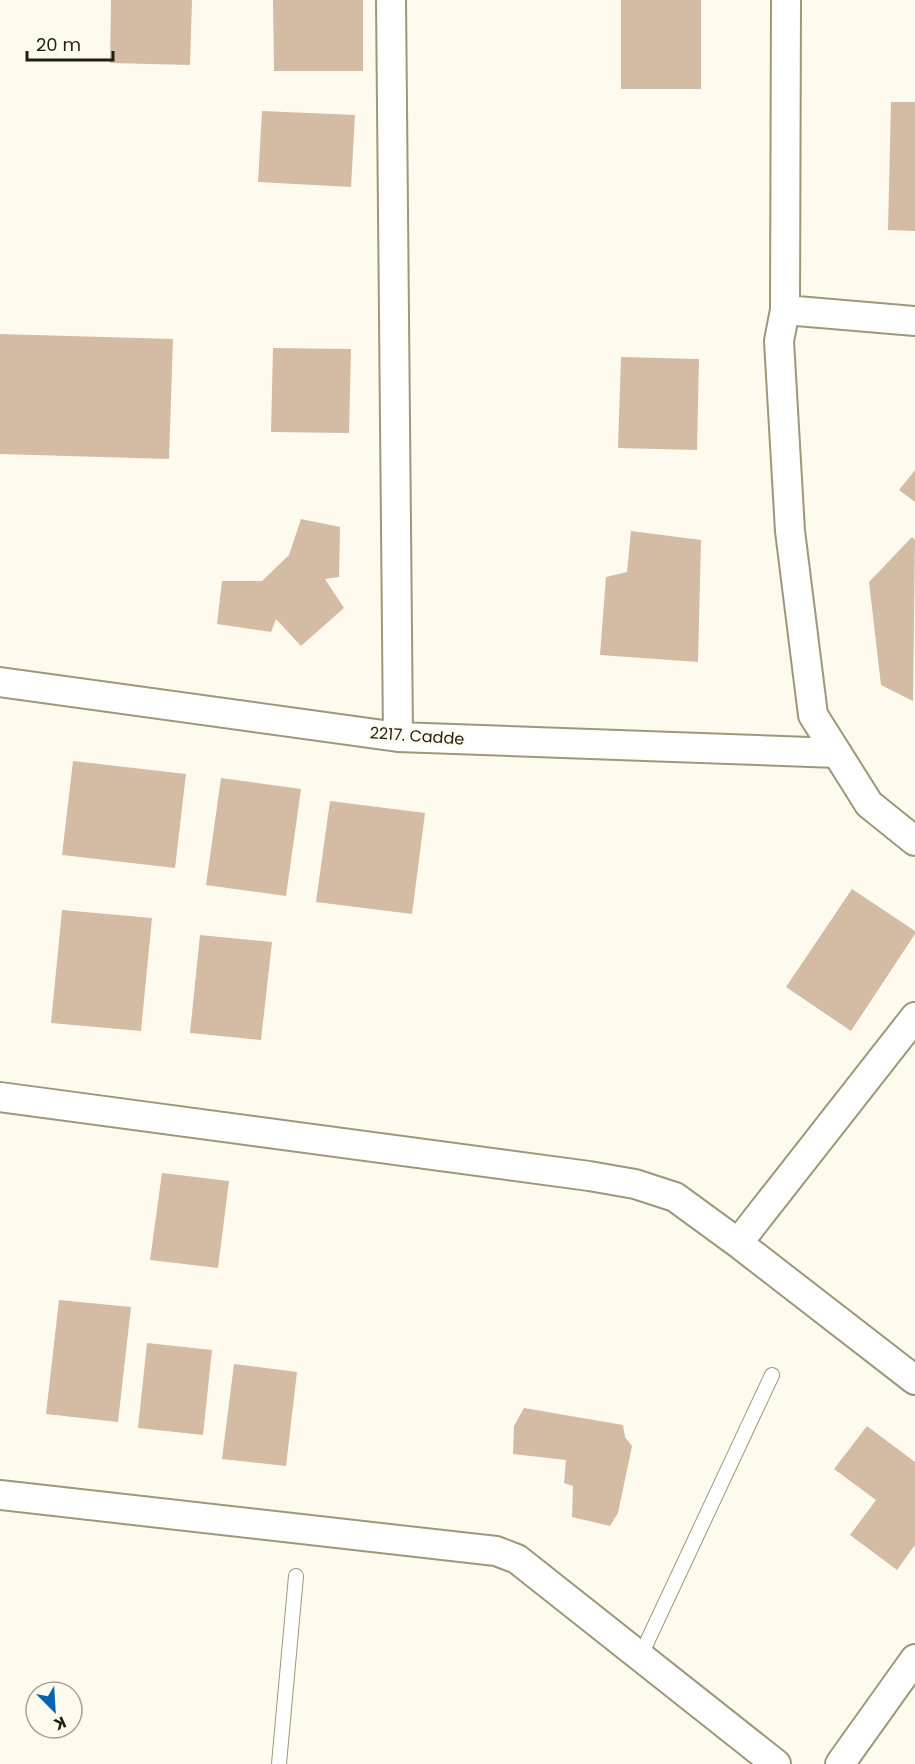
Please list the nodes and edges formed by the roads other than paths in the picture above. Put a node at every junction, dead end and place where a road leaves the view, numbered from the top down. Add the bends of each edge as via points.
1 (391, 0) edge
2 (786, 0) edge
3 (785, 310) junction
4 (915, 321) edge
5 (0, 682) edge
6 (398, 737) junction
7 (837, 753) junction
8 (915, 841) edge
9 (915, 1017) edge
10 (0, 1097) edge
11 (738, 1243) junction
12 (772, 1375) dead end
13 (915, 1380) edge
14 (0, 1495) edge
15 (296, 1576) dead end
16 (640, 1657) junction
17 (915, 1659) edge
18 (279, 1764) edge
19 (776, 1764) edge
20 (840, 1764) edge

1 - 6 street
2 - 3 street
3 - 4 street
3 - 7 street via 779,340 791,543 813,715
5 - 6 street, 2217. Cadde
6 - 7 street, 2217. Cadde
7 - 8 street via 869,804
9 - 11 street
10 - 11 street via 635,1184 675,1197
11 - 13 street
12 - 16 lane
14 - 16 street via 496,1551 517,1558
15 - 18 lane
16 - 19 street
17 - 20 street

